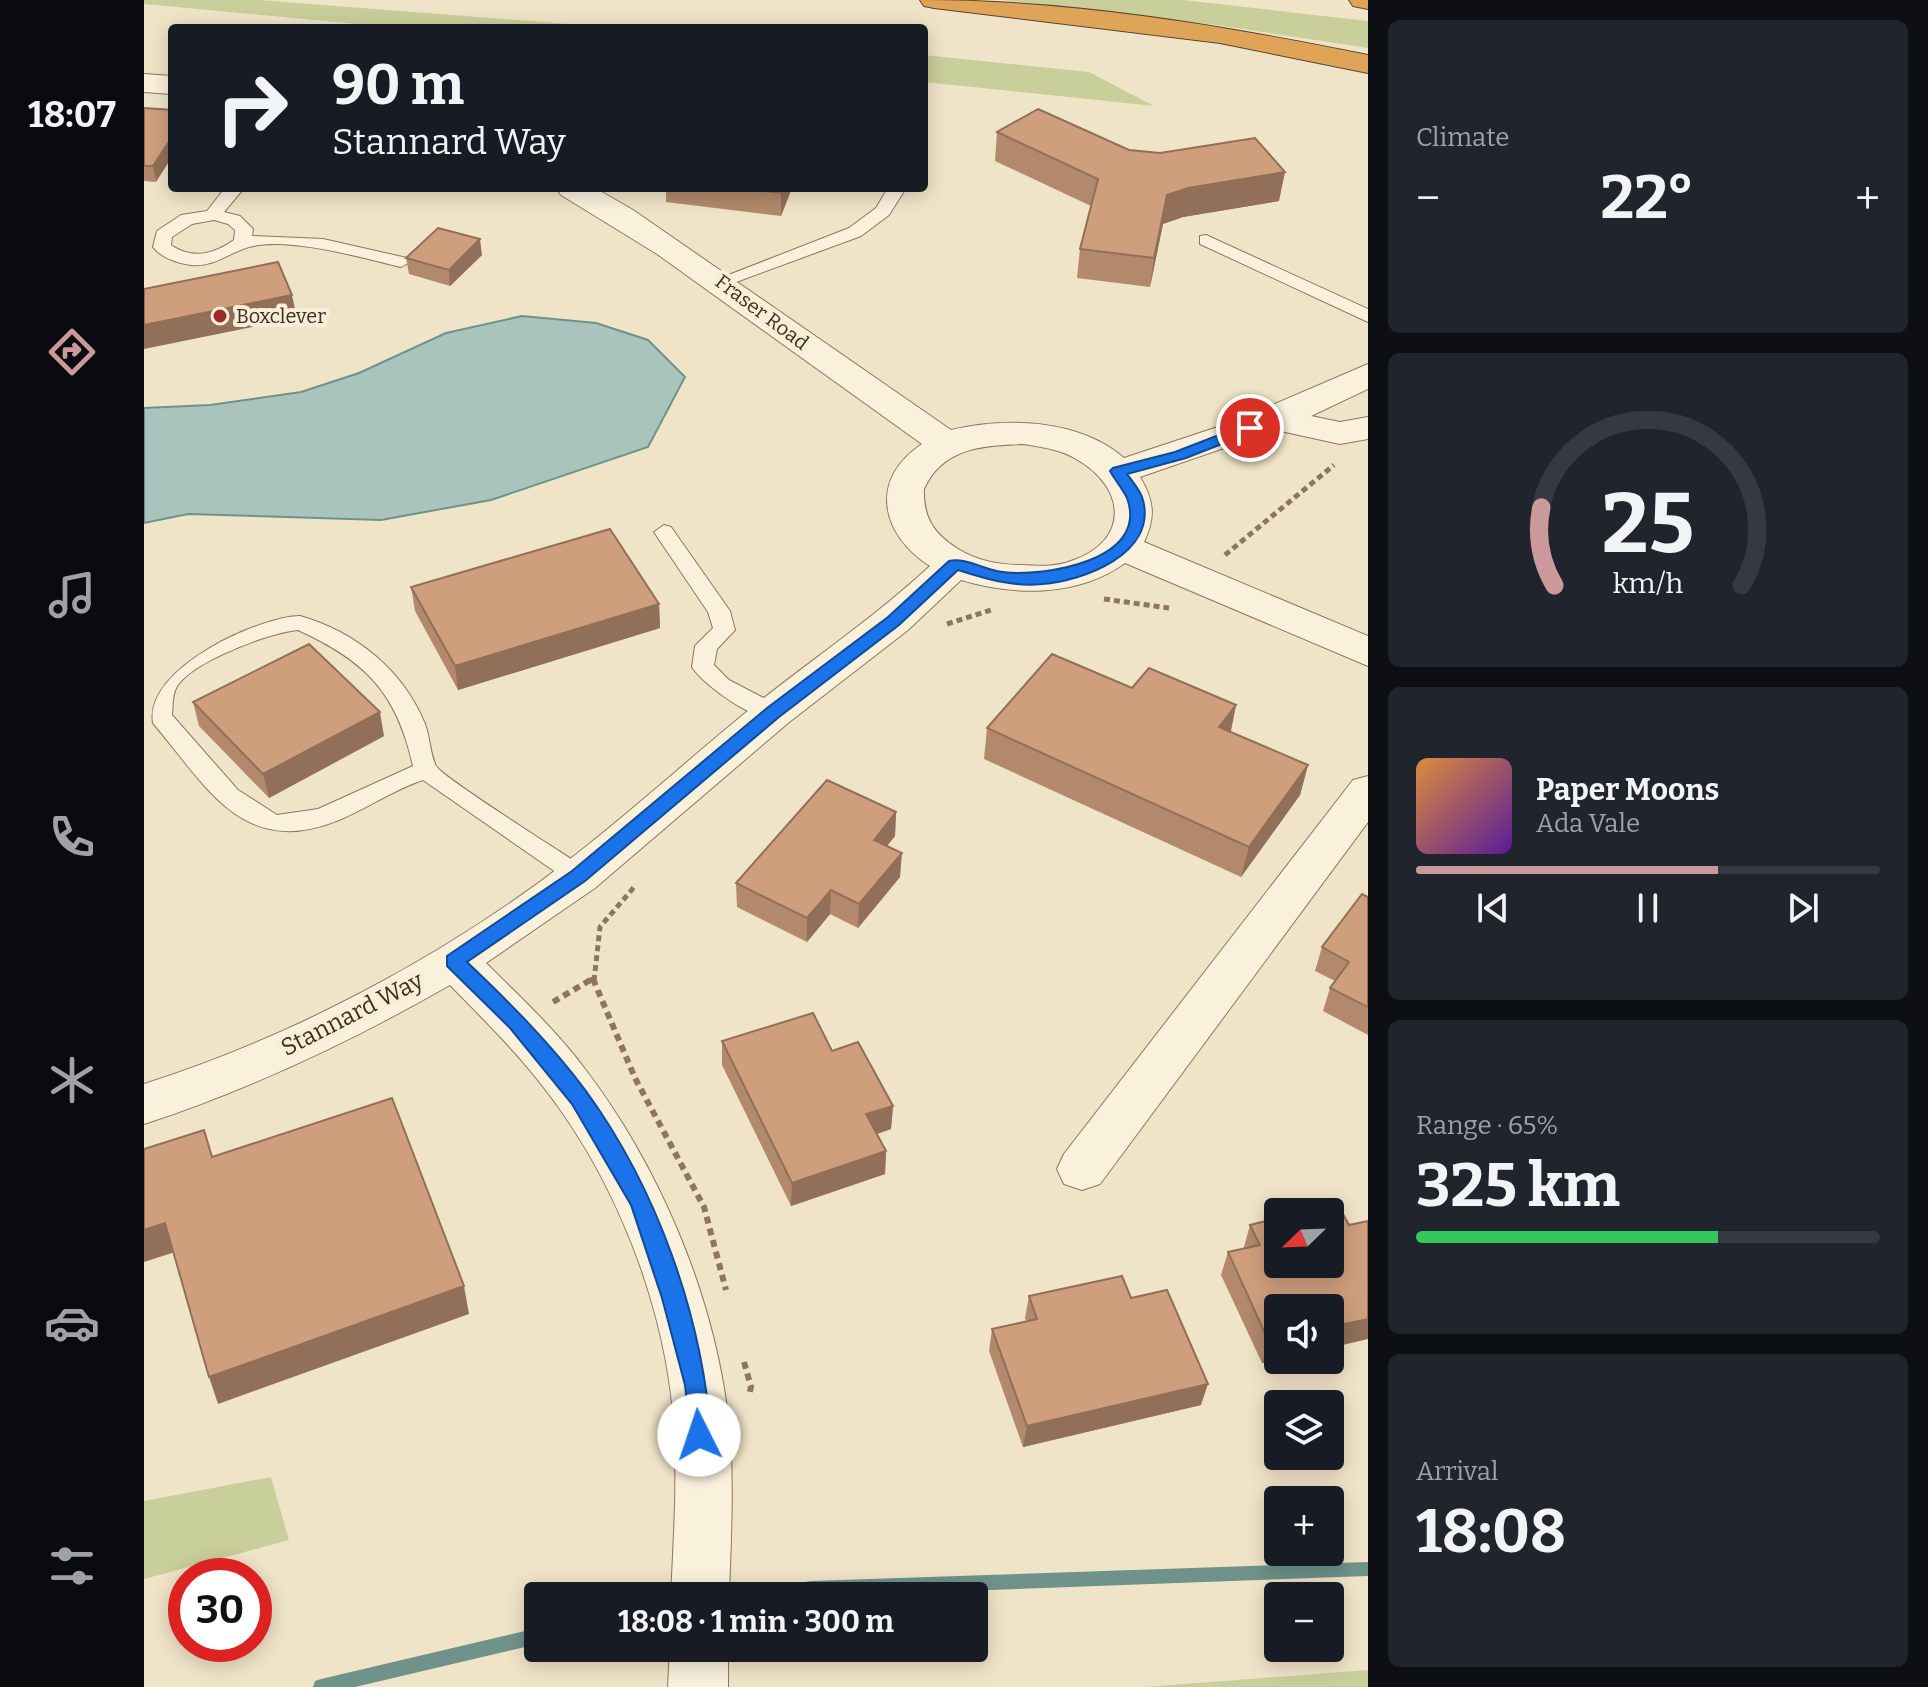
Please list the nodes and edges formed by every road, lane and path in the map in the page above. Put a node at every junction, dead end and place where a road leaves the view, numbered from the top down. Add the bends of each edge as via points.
1 (934, 0) edge
2 (1368, 64) edge
3 (144, 83) edge
4 (168, 85) edge
5 (231, 192) edge
6 (579, 192) edge
7 (895, 192) edge
8 (214, 215) junction
9 (1206, 240) dead end
10 (243, 242) junction
11 (401, 262) dead end
12 (722, 281) junction
13 (1368, 316) edge
14 (1368, 375) edge
15 (1273, 419) junction
16 (1368, 428) edge
17 (947, 444) junction
18 (1343, 461) dead end
19 (1118, 471) junction
20 (664, 532) dead end
21 (1122, 547) junction
22 (955, 564) junction
23 (1196, 578) junction
24 (1098, 599) dead end
25 (1001, 607) dead end
26 (941, 627) dead end
27 (1368, 652) edge
28 (773, 713) junction
29 (426, 771) junction
30 (1368, 791) edge
31 (645, 874) dead end
32 (579, 876) junction
33 (454, 961) junction
34 (144, 1104) edge
35 (1082, 1169) dead end
36 (728, 1297) dead end
37 (743, 1357) dead end
38 (748, 1401) dead end
39 (700, 1582) edge
40 (699, 1662) edge
41 (698, 1687) edge

1 - 2 highway via 1220,34
3 - 4 street
5 - 8 lane
6 - 12 street, Fraser Road
7 - 12 lane via 883,211 855,232
8 - 10 lane via 244,229
8 - 10 lane via 174,224 163,235 162,247 192,260 230,253
9 - 13 lane
10 - 11 lane via 315,241
12 - 17 street, Fraser Road via 869,394
14 - 15 street
15 - 16 street via 1340,433
15 - 19 street via 1180,455
17 - 19 street via 977,435 1023,433 1089,450
17 - 22 street via 920,461 904,485 903,511 921,541
18 - 23 path
19 - 21 street via 1135,500 1135,527
20 - 28 lane via 722,620 724,630 706,646 703,667 721,685
21 - 22 street via 1089,569 1043,579 1000,578
21 - 23 street
22 - 28 street, Stannard Way via 894,621
23 - 24 path via 1171,608
23 - 27 street
25 - 26 path
28 - 32 street, Stannard Way
29 - 29 lane via 418,728 393,684 351,647 298,623 266,629 215,652 174,674 161,693 161,717 242,809 275,824 306,822 395,779
29 - 32 lane
30 - 35 street
31 - 36 path via 600,927 593,979 635,1078 704,1207
32 - 33 street, Stannard Way
33 - 34 street, Stannard Way via 348,1021
33 - 39 street via 517,1022 579,1098 641,1203 696,1385 703,1485
37 - 38 path via 751,1387
40 - 41 street

